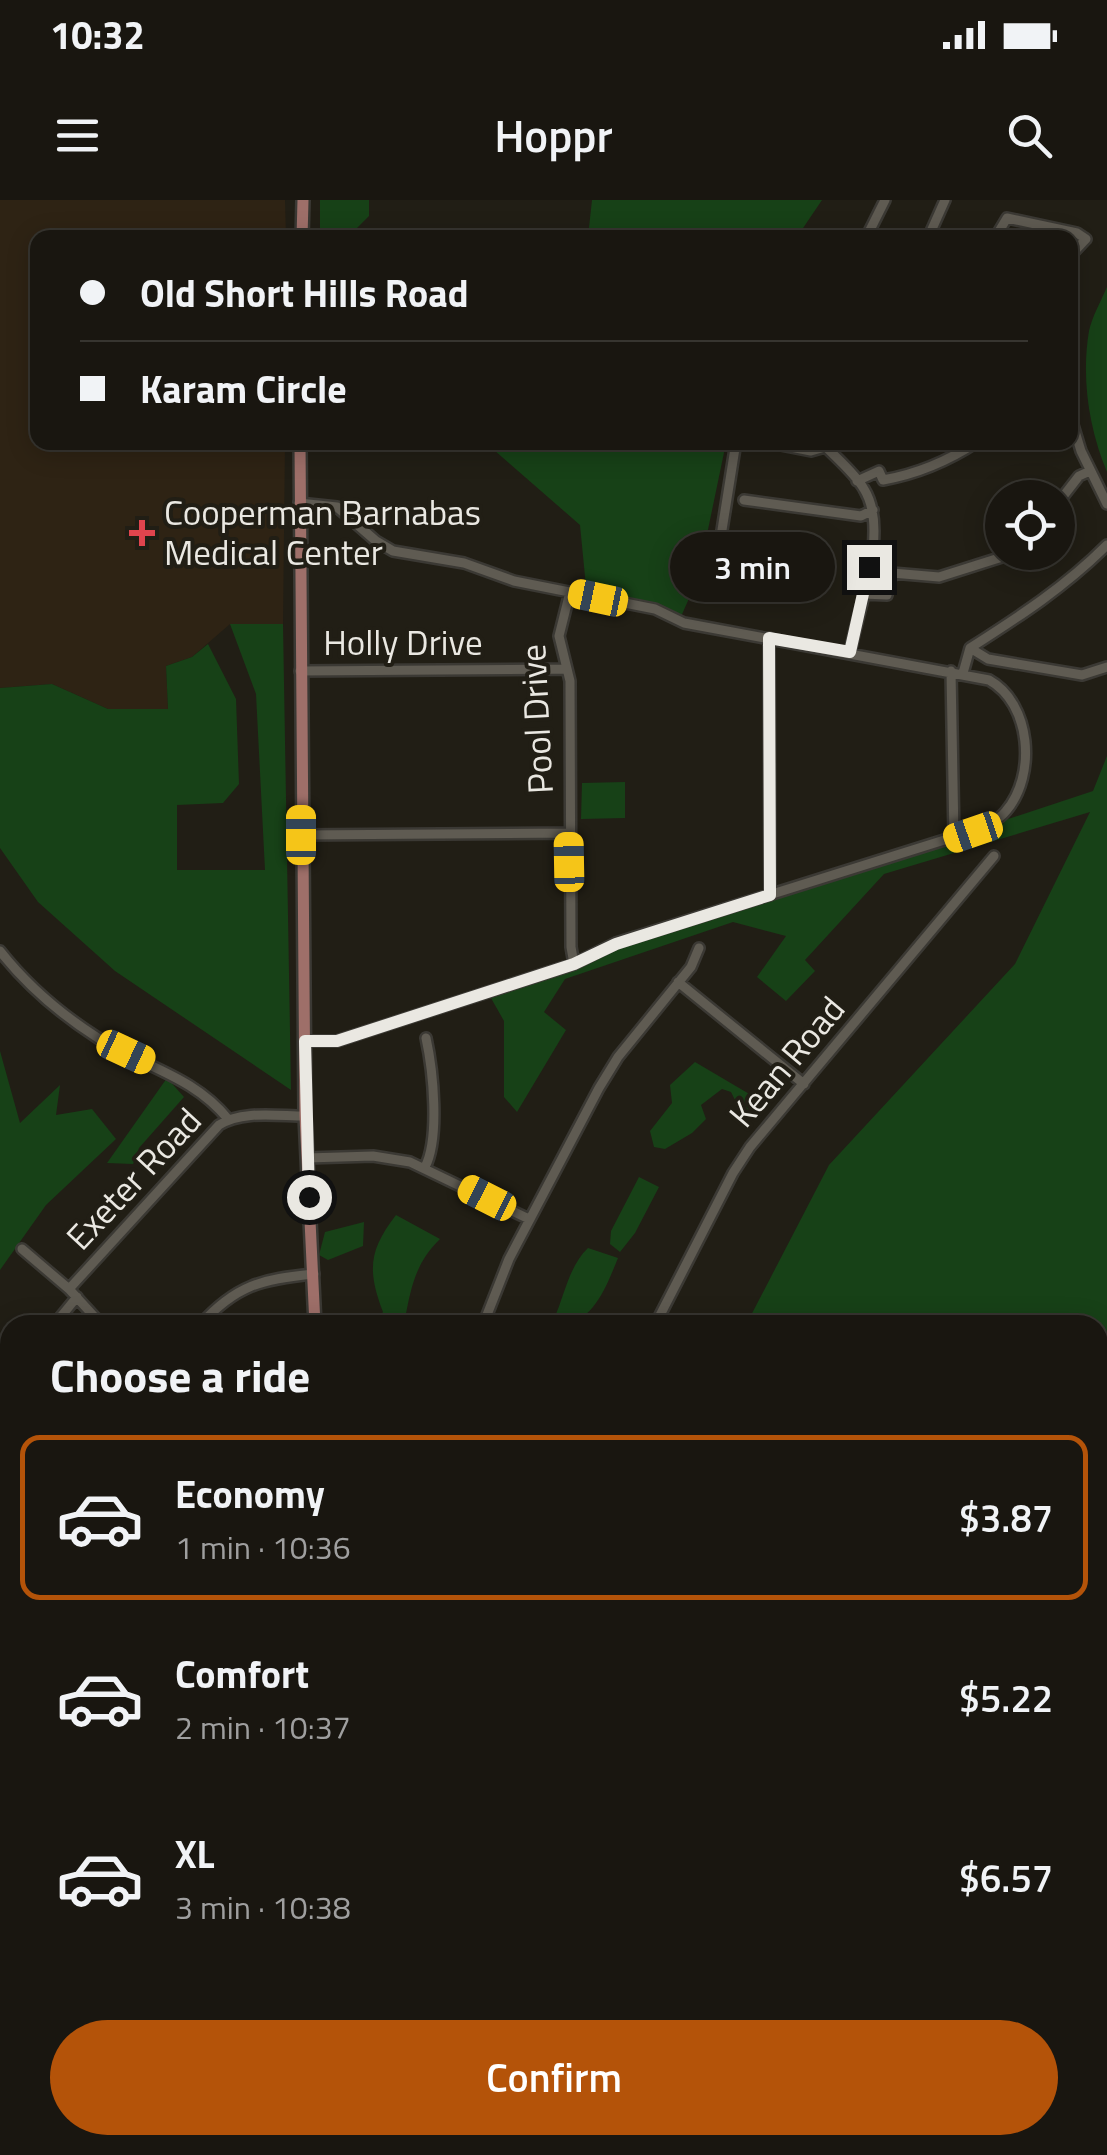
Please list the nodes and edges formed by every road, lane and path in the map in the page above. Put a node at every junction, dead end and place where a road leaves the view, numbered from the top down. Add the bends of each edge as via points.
1 (303, 200) edge
2 (885, 200) edge
3 (945, 200) edge
4 (302, 230) edge
5 (870, 230) edge
6 (932, 230) edge
7 (1000, 230) edge
8 (1063, 230) edge
9 (1078, 438) edge
10 (300, 450) edge
11 (735, 450) edge
12 (829, 450) edge
13 (964, 450) edge
14 (1090, 470) junction
15 (857, 481) junction
16 (1075, 481) edge
17 (744, 500) dead end
18 (299, 503) junction
19 (1107, 504) edge
20 (873, 510) junction
21 (722, 530) dead end
22 (1107, 544) edge
23 (985, 562) edge
24 (570, 592) junction
25 (862, 594) junction
26 (769, 638) junction
27 (970, 648) junction
28 (850, 652) junction
29 (1107, 667) edge
30 (566, 670) junction
31 (300, 672) junction
32 (952, 672) junction
33 (963, 673) junction
34 (569, 833) junction
35 (301, 835) junction
36 (954, 838) junction
37 (994, 856) dead end
38 (770, 895) junction
39 (698, 948) dead end
40 (0, 951) edge
41 (574, 964) junction
42 (678, 982) junction
43 (426, 1038) dead end
44 (305, 1041) junction
45 (804, 1084) junction
46 (305, 1116) junction
47 (228, 1119) junction
48 (307, 1158) junction
49 (425, 1167) junction
50 (528, 1219) junction
51 (22, 1249) dead end
52 (314, 1274) junction
53 (73, 1293) junction
54 (60, 1315) edge
55 (93, 1315) edge
56 (210, 1315) edge
57 (315, 1315) edge
58 (486, 1315) edge
59 (660, 1315) edge

1 - 4 main road
2 - 5 street
3 - 6 street
7 - 8 street via 1007,218
9 - 14 street
10 - 18 main road
11 - 21 street
12 - 15 street
13 - 15 street via 893,478 883,480 879,471
14 - 16 street
14 - 19 street
15 - 20 street
17 - 20 street via 861,516
18 - 24 street via 337,507 393,550
18 - 31 main road
20 - 25 street via 875,540
22 - 27 street via 1043,602
23 - 25 street via 939,577 892,573 888,595
24 - 26 street
24 - 30 street, Pool Drive via 559,636
25 - 28 street
26 - 28 street
26 - 38 street
27 - 29 street via 988,659 1082,675
27 - 33 street
28 - 32 street
30 - 31 street, Holly Drive
30 - 34 street, Pool Drive
31 - 35 main road
32 - 33 street
32 - 36 street
33 - 36 street via 996,684 1012,699 1026,759 1007,810
34 - 35 street
34 - 41 street, Pool Drive
35 - 44 main road
36 - 38 street
37 - 45 street, Kean Road
38 - 41 street
39 - 42 street
40 - 47 street via 99,1040 178,1077
41 - 44 street via 337,1041
42 - 45 street
42 - 50 street via 605,1078
43 - 49 street via 432,1148
44 - 46 main road
45 - 59 street, Kean Road via 732,1172
46 - 47 street, Exeter Road
46 - 48 main road
47 - 53 street, Exeter Road
48 - 49 street via 373,1156
48 - 52 main road
49 - 50 street
50 - 58 street
51 - 53 street
52 - 56 street via 239,1290
52 - 57 main road
53 - 54 street, Exeter Road
53 - 55 street

